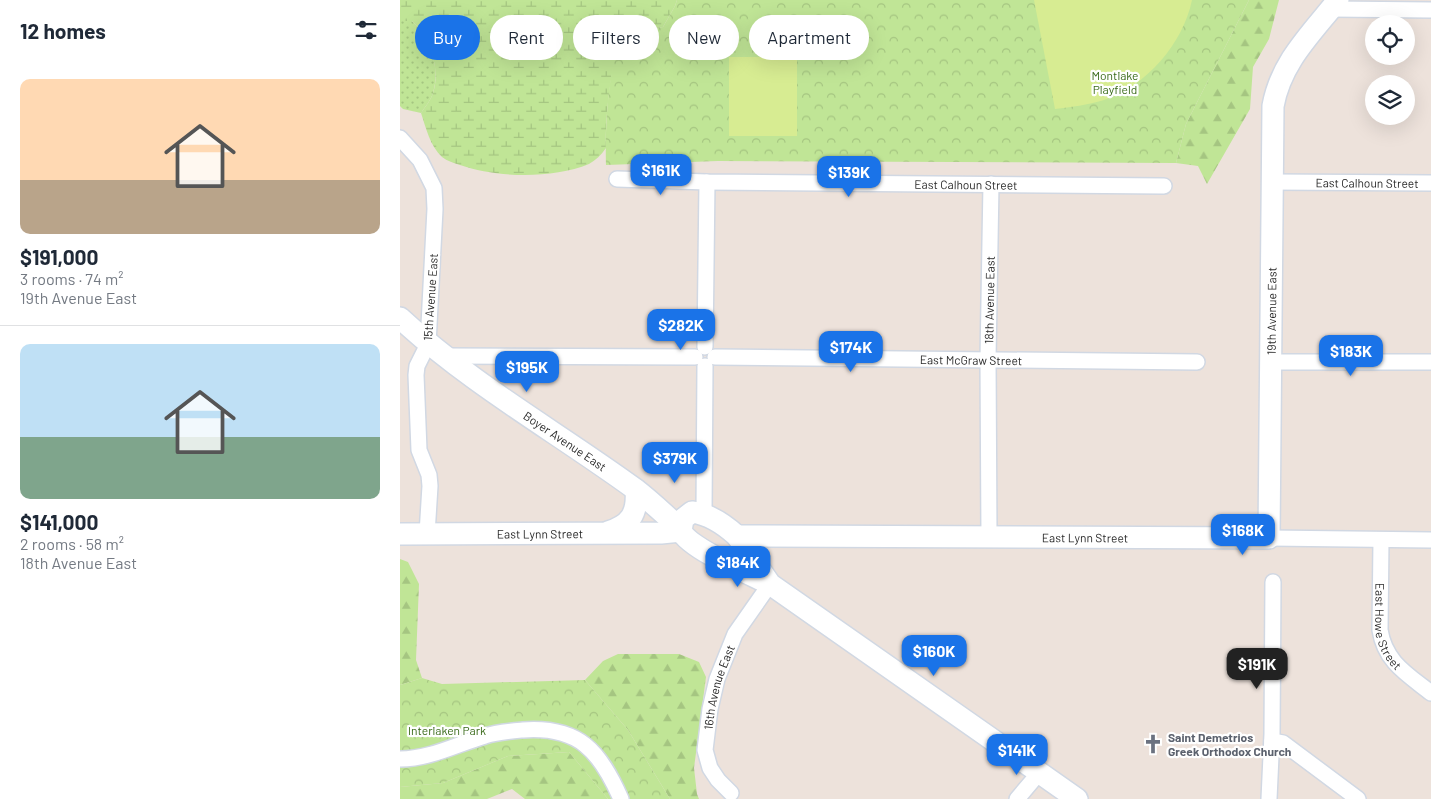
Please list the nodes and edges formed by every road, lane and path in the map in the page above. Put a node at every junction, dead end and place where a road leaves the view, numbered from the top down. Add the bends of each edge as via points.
1 (1334, 4) edge
2 (1431, 10) edge
3 (400, 138) edge
4 (617, 179) dead end
5 (707, 182) junction
6 (1272, 182) junction
7 (1431, 183) edge
8 (991, 184) junction
9 (1164, 186) dead end
10 (400, 318) edge
11 (437, 350) junction
12 (705, 357) junction
13 (988, 359) junction
14 (1197, 362) dead end
15 (1270, 362) junction
16 (1431, 362) edge
17 (636, 490) junction
18 (702, 513) junction
19 (681, 530) junction
20 (603, 533) junction
21 (400, 534) edge
22 (427, 534) junction
23 (989, 536) junction
24 (737, 537) junction
25 (1269, 538) junction
26 (1381, 540) junction
27 (1431, 540) edge
28 (723, 560) junction
29 (1272, 582) dead end
30 (770, 584) junction
31 (1431, 693) edge
32 (1272, 741) junction
33 (400, 758) edge
34 (1039, 773) junction
35 (731, 793) dead end
36 (621, 799) edge
37 (1017, 799) edge
38 (1077, 799) edge
39 (1269, 799) edge
40 (1358, 799) edge

1 - 2 street
1 - 6 street, 19th Avenue East via 1289,62 1278,85 1272,116
3 - 11 street, 15th Avenue East via 420,160 434,188
4 - 5 street, East Calhoun Street
5 - 8 street, East Calhoun Street
5 - 12 street
6 - 7 street, East Calhoun Street
6 - 15 street, 19th Avenue East
8 - 9 street, East Calhoun Street
8 - 13 street, 18th Avenue East
10 - 11 street, Boyer Avenue East
11 - 12 street, East McGraw Street
11 - 17 street, Boyer Avenue East
11 - 22 street, 15th Avenue East via 417,366 416,375 419,450 430,486
12 - 13 street, East McGraw Street
12 - 18 street
13 - 14 street, East McGraw Street
13 - 23 street, 18th Avenue East
15 - 16 street
15 - 25 street, 19th Avenue East
17 - 18 street, Boyer Avenue East
17 - 19 street, Boyer Avenue East
17 - 20 street via 637,501 631,518 620,527
18 - 19 street via 687,514
18 - 24 street, Boyer Avenue East
19 - 20 street, East Lynn Street
19 - 28 street, Boyer Avenue East via 688,540
20 - 22 street, East Lynn Street
21 - 22 street, East Lynn Street
23 - 24 street, East Lynn Street
23 - 25 street, East Lynn Street
24 - 28 street via 738,552 734,557
24 - 30 street
25 - 26 street, East Lynn Street
26 - 27 street, East Lynn Street
26 - 31 street, East Howe Street via 1382,643 1402,671
28 - 30 street
29 - 32 street
30 - 34 street
30 - 35 street, 16th Avenue East via 735,634 717,678 710,709 705,750 710,768
32 - 39 street
32 - 40 street via 1282,743
33 - 36 street via 435,753 496,734 538,729 558,731 573,736 596,755
34 - 37 street
34 - 38 street

